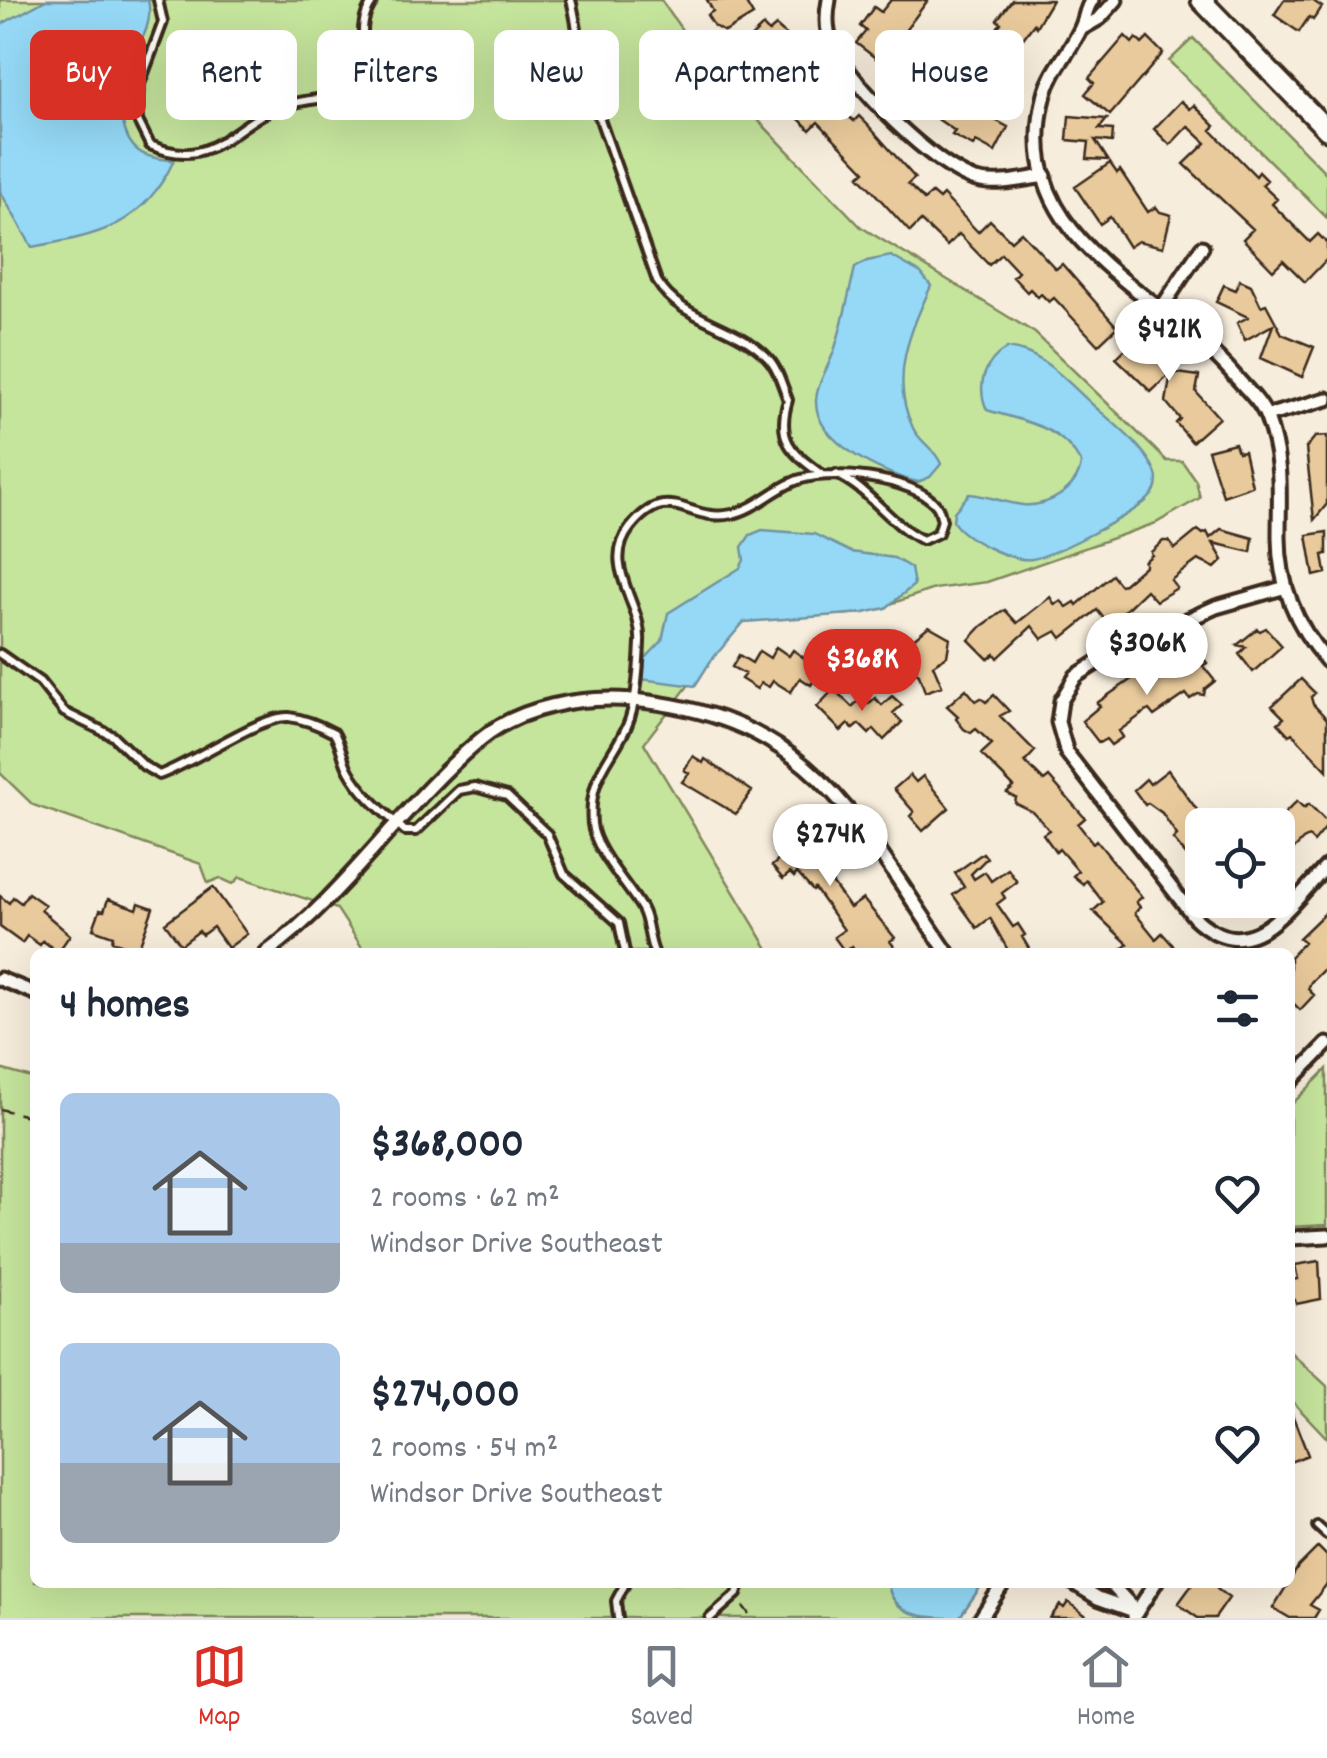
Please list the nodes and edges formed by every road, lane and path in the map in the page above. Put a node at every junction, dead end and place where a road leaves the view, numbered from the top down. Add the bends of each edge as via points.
1 (158, 0) edge
2 (374, 0) edge
3 (571, 0) edge
4 (828, 0) edge
5 (1092, 0) edge
6 (1116, 0) edge
7 (1200, 0) edge
8 (1081, 29) junction
9 (1327, 130) edge
10 (1045, 176) junction
11 (1202, 247) dead end
12 (1162, 307) junction
13 (1327, 399) edge
14 (1266, 416) junction
15 (822, 474) junction
16 (836, 474) junction
17 (1286, 587) junction
18 (0, 654) edge
19 (1327, 662) edge
20 (633, 700) junction
21 (396, 823) junction
22 (1327, 866) edge
23 (272, 948) edge
24 (625, 948) edge
25 (653, 948) edge
26 (944, 948) edge
27 (0, 979) edge
28 (30, 991) edge
29 (1327, 1044) edge
30 (1295, 1077) edge
31 (0, 1109) edge
32 (30, 1117) edge
33 (1327, 1236) edge
34 (1295, 1238) edge
35 (1317, 1526) dead end
36 (1327, 1535) edge
37 (623, 1588) edge
38 (739, 1588) edge
39 (1000, 1588) edge
40 (1082, 1588) edge
41 (1114, 1588) edge
42 (1153, 1588) edge
43 (740, 1600) dead end
44 (1139, 1616) edge
45 (618, 1618) edge
46 (710, 1618) edge
47 (752, 1618) edge
48 (981, 1618) edge

1 - 2 lane via 162,22 140,84 138,121 150,145 178,153 212,146 274,109 353,94 364,86 369,71 361,32
3 - 15 lane via 599,93 596,108 657,281 676,305 768,358 788,400 782,420 790,452
4 - 10 street via 831,43 846,68 924,149 981,181
5 - 8 street
6 - 8 street
7 - 9 street
8 - 10 street via 1045,96 1039,145
10 - 12 street via 1083,246
11 - 12 street
12 - 14 street via 1220,358
13 - 14 street
14 - 17 street via 1281,476
15 - 16 lane
15 - 20 lane via 732,514 702,516 684,505 656,506 628,530 617,563 639,626
16 - 16 lane via 866,475 921,495 936,506 938,533 924,540 910,534 853,481
17 - 19 street
17 - 22 street via 1216,607 1109,655 1076,676 1058,722 1076,766 1194,918 1216,934 1235,940 1258,933
18 - 21 lane via 40,682 64,712 113,736 159,776 286,716 319,725 334,733 359,787
20 - 21 street via 572,702 524,714 484,736
20 - 25 lane via 625,730 599,773 592,826 644,913
20 - 26 street via 710,712 791,752 846,807
21 - 23 street
21 - 24 lane via 416,831 459,790 507,796 548,834 564,874 619,923
27 - 28 street
29 - 30 street
31 - 32 path
33 - 34 street
35 - 36 lane
37 - 45 lane
38 - 46 lane
39 - 48 street
40 - 44 street
41 - 44 street
42 - 44 street
43 - 47 path

